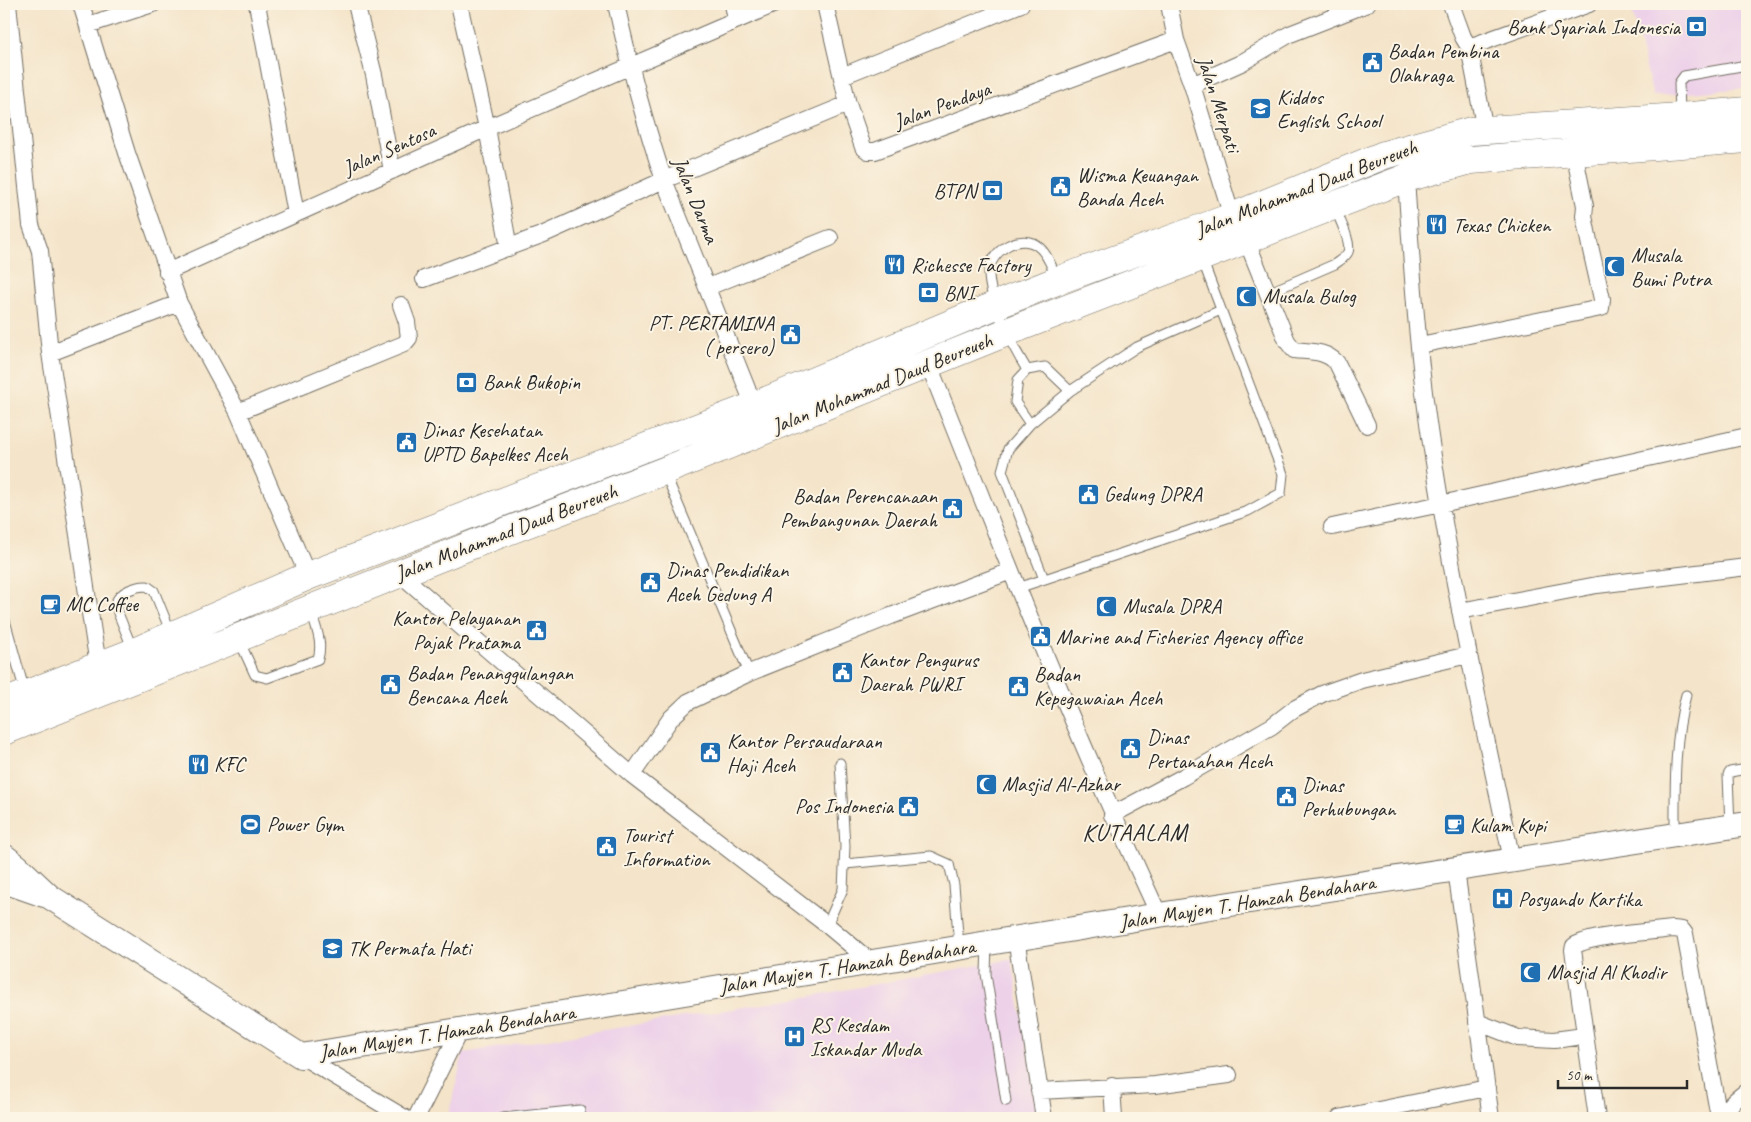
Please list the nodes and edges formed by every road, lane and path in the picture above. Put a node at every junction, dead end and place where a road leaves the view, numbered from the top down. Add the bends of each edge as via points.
1 (8, 4) edge
2 (81, 4) edge
3 (153, 4) edge
4 (257, 4) edge
5 (356, 4) edge
6 (459, 4) edge
7 (616, 4) edge
8 (733, 4) edge
9 (775, 4) edge
10 (824, 4) edge
11 (1021, 4) edge
12 (1169, 4) edge
13 (1367, 4) edge
14 (1451, 4) edge
15 (1589, 4) edge
16 (736, 20) junction
17 (88, 25) junction
18 (8, 37) edge
19 (1176, 40) junction
20 (1469, 47) junction
21 (1747, 64) edge
22 (630, 67) junction
23 (842, 76) junction
24 (1192, 85) junction
25 (848, 104) junction
26 (1747, 111) edge
27 (1680, 117) junction
28 (487, 128) junction
29 (1485, 130) junction
30 (1747, 139) edge
31 (1574, 152) junction
32 (392, 171) junction
33 (1406, 178) junction
34 (664, 180) junction
35 (1334, 206) junction
36 (296, 214) junction
37 (1239, 228) junction
38 (830, 238) dead end
39 (509, 248) junction
40 (1201, 256) junction
41 (167, 272) junction
42 (424, 279) dead end
43 (1059, 280) junction
44 (708, 287) junction
45 (1268, 293) junction
46 (179, 302) junction
47 (401, 305) dead end
48 (996, 305) junction
49 (1221, 310) junction
50 (1007, 332) junction
51 (1420, 345) junction
52 (50, 353) junction
53 (929, 365) junction
54 (1027, 370) junction
55 (1070, 390) junction
56 (754, 406) junction
57 (238, 412) junction
58 (1030, 424) junction
59 (1367, 425) dead end
60 (1747, 436) edge
61 (664, 471) junction
62 (1441, 504) junction
63 (1332, 527) dead end
64 (1747, 567) edge
65 (1011, 571) junction
66 (399, 573) junction
67 (308, 576) junction
68 (1044, 579) junction
69 (1018, 588) junction
70 (310, 609) junction
71 (1460, 611) junction
72 (4, 617) edge
73 (172, 634) junction
74 (238, 637) junction
75 (134, 652) junction
76 (1468, 655) junction
77 (98, 665) junction
78 (749, 673) junction
79 (1686, 695) dead end
80 (15, 699) edge
81 (4, 731) edge
82 (840, 763) dead end
83 (1747, 769) edge
84 (632, 776) junction
85 (1112, 815) junction
86 (1738, 826) edge
87 (1676, 834) junction
88 (4, 856) edge
89 (1512, 860) junction
90 (845, 864) junction
91 (1456, 870) junction
92 (4, 881) edge
93 (50, 897) junction
94 (1159, 915) junction
95 (827, 925) junction
96 (1016, 938) junction
97 (987, 943) junction
98 (959, 948) junction
99 (871, 962) junction
100 (1478, 1022) junction
101 (460, 1030) junction
102 (1584, 1036) junction
103 (301, 1056) junction
104 (1230, 1075) dead end
105 (1112, 1086) junction
106 (1487, 1088) junction
107 (1747, 1091) edge
108 (1039, 1092) junction
109 (1006, 1101) dead end
110 (580, 1110) dead end
111 (1720, 1117) edge
112 (405, 1118) edge
113 (416, 1118) edge
114 (502, 1118) edge
115 (1044, 1118) edge
116 (1114, 1118) edge
117 (1339, 1118) edge
118 (1491, 1118) edge
119 (1596, 1118) edge

1 - 18 street
2 - 17 street
3 - 17 street
4 - 36 street
5 - 32 street via 374,75
6 - 28 street
7 - 22 street, Jalan Darma
8 - 16 street
9 - 16 street, Jalan Sentosa
10 - 23 street, Jalan Pendaya
11 - 23 street
12 - 19 street, Jalan Merpati
13 - 24 street via 1290,34 1241,64
14 - 20 street
15 - 20 street
16 - 22 street, Jalan Sentosa
17 - 41 street
18 - 52 street via 31,225 40,251
19 - 24 street, Jalan Merpati
19 - 25 street, Jalan Pendaya via 875,152 863,147
20 - 29 street
21 - 27 lane via 1684,76 1679,83
22 - 28 street, Jalan Sentosa
22 - 34 street, Jalan Darma
23 - 25 street, Jalan Pendaya
24 - 37 street, Jalan Merpati
25 - 34 street
26 - 27 highway, Jalan Mohammad Daud Beureueh
27 - 29 highway, Jalan Mohammad Daud Beureueh
28 - 32 street, Jalan Sentosa
28 - 39 street
29 - 37 highway, Jalan Mohammad Daud Beureueh via 1384,155
30 - 31 highway, Jalan Mohammad Daud Beureueh
31 - 33 highway, Jalan Mohammad Daud Beureueh via 1471,160
31 - 51 street via 1602,299 1601,308
32 - 36 street, Jalan Sentosa
33 - 35 highway, Jalan Mohammad Daud Beureueh
33 - 51 street
34 - 39 street
34 - 44 street, Jalan Darma
35 - 37 highway, Jalan Mohammad Daud Beureueh
35 - 45 lane via 1349,244 1348,252 1335,264
36 - 41 street, Jalan Sentosa
37 - 40 highway, Jalan Mohammad Daud Beureueh
37 - 43 highway, Jalan Mohammad Daud Beureueh
37 - 45 street, Jalan Merpati
38 - 44 street
39 - 42 street
40 - 49 lane
40 - 50 highway, Jalan Mohammad Daud Beureueh
41 - 46 street
43 - 48 highway, Jalan Mohammad Daud Beureueh
43 - 48 lane via 1039,247 1026,242 1014,243 1001,249 990,264 989,282
44 - 56 street, Jalan Darma
45 - 59 street, Jalan Merpati via 1287,341 1294,350 1322,353 1337,363
46 - 52 street
46 - 57 street
47 - 57 street via 409,338 404,344
48 - 50 lane, Jalan Mohammad Daud Beureueh
48 - 56 highway, Jalan Mohammad Daud Beureueh
49 - 55 lane via 1137,347
49 - 68 lane via 1283,474 1281,493 1248,511
50 - 53 highway, Jalan Mohammad Daud Beureueh
50 - 54 lane
51 - 62 street
52 - 77 street
53 - 61 highway, Jalan Mohammad Daud Beureueh
53 - 65 street
54 - 55 lane via 1044,367
54 - 58 lane via 1018,380 1015,402
55 - 58 lane
56 - 67 highway, Jalan Mohammad Daud Beureueh
57 - 67 street
58 - 68 lane via 1008,449 1002,471
60 - 62 street
61 - 66 highway, Jalan Mohammad Daud Beureueh
61 - 78 lane
62 - 63 street
62 - 71 street
64 - 71 street via 1597,585
65 - 69 street
65 - 78 street
66 - 70 highway, Jalan Mohammad Daud Beureueh
66 - 84 street
67 - 73 highway, Jalan Mohammad Daud Beureueh
68 - 69 lane
69 - 85 street
70 - 74 highway, Jalan Mohammad Daud Beureueh
70 - 74 lane via 320,638 318,659 261,678 256,675
71 - 76 street
72 - 80 lane
73 - 75 highway, Jalan Mohammad Daud Beureueh
73 - 75 lane via 154,591 147,586 137,586 119,596 116,602
74 - 81 highway, Jalan Mohammad Daud Beureueh
75 - 77 highway, Jalan Mohammad Daud Beureueh
76 - 85 street via 1362,680 1322,694 1272,726
76 - 89 street
77 - 80 highway, Jalan Mohammad Daud Beureueh
78 - 84 street via 679,708
79 - 87 lane via 1677,737
82 - 90 lane
83 - 86 lane via 1728,775
84 - 95 street
85 - 94 street
86 - 87 street, Jalan Mayjen T. Hamzah Bendahara
87 - 89 street, Jalan Mayjen T. Hamzah Bendahara
88 - 93 street, Jalan Mayjen T. Hamzah Bendahara
89 - 91 street, Jalan Mayjen T. Hamzah Bendahara
90 - 95 lane via 843,889
90 - 98 lane via 931,856 949,864
91 - 94 street, Jalan Mayjen T. Hamzah Bendahara
91 - 100 street
92 - 93 street
93 - 103 street, Jalan Mayjen T. Hamzah Bendahara
94 - 96 street, Jalan Mayjen T. Hamzah Bendahara
95 - 99 street
96 - 97 street, Jalan Mayjen T. Hamzah Bendahara
96 - 108 street
97 - 98 street, Jalan Mayjen T. Hamzah Bendahara
97 - 109 lane via 986,974
98 - 99 street, Jalan Mayjen T. Hamzah Bendahara
99 - 101 street, Jalan Mayjen T. Hamzah Bendahara
100 - 102 street via 1518,1038 1554,1040
100 - 106 street
101 - 103 street, Jalan Mayjen T. Hamzah Bendahara
101 - 113 street
102 - 111 street via 1574,946 1598,938 1682,930
102 - 119 street
103 - 112 street
104 - 105 street via 1155,1085
105 - 108 street
105 - 116 street
106 - 117 street
106 - 118 street
107 - 111 street
108 - 115 street
110 - 114 lane

